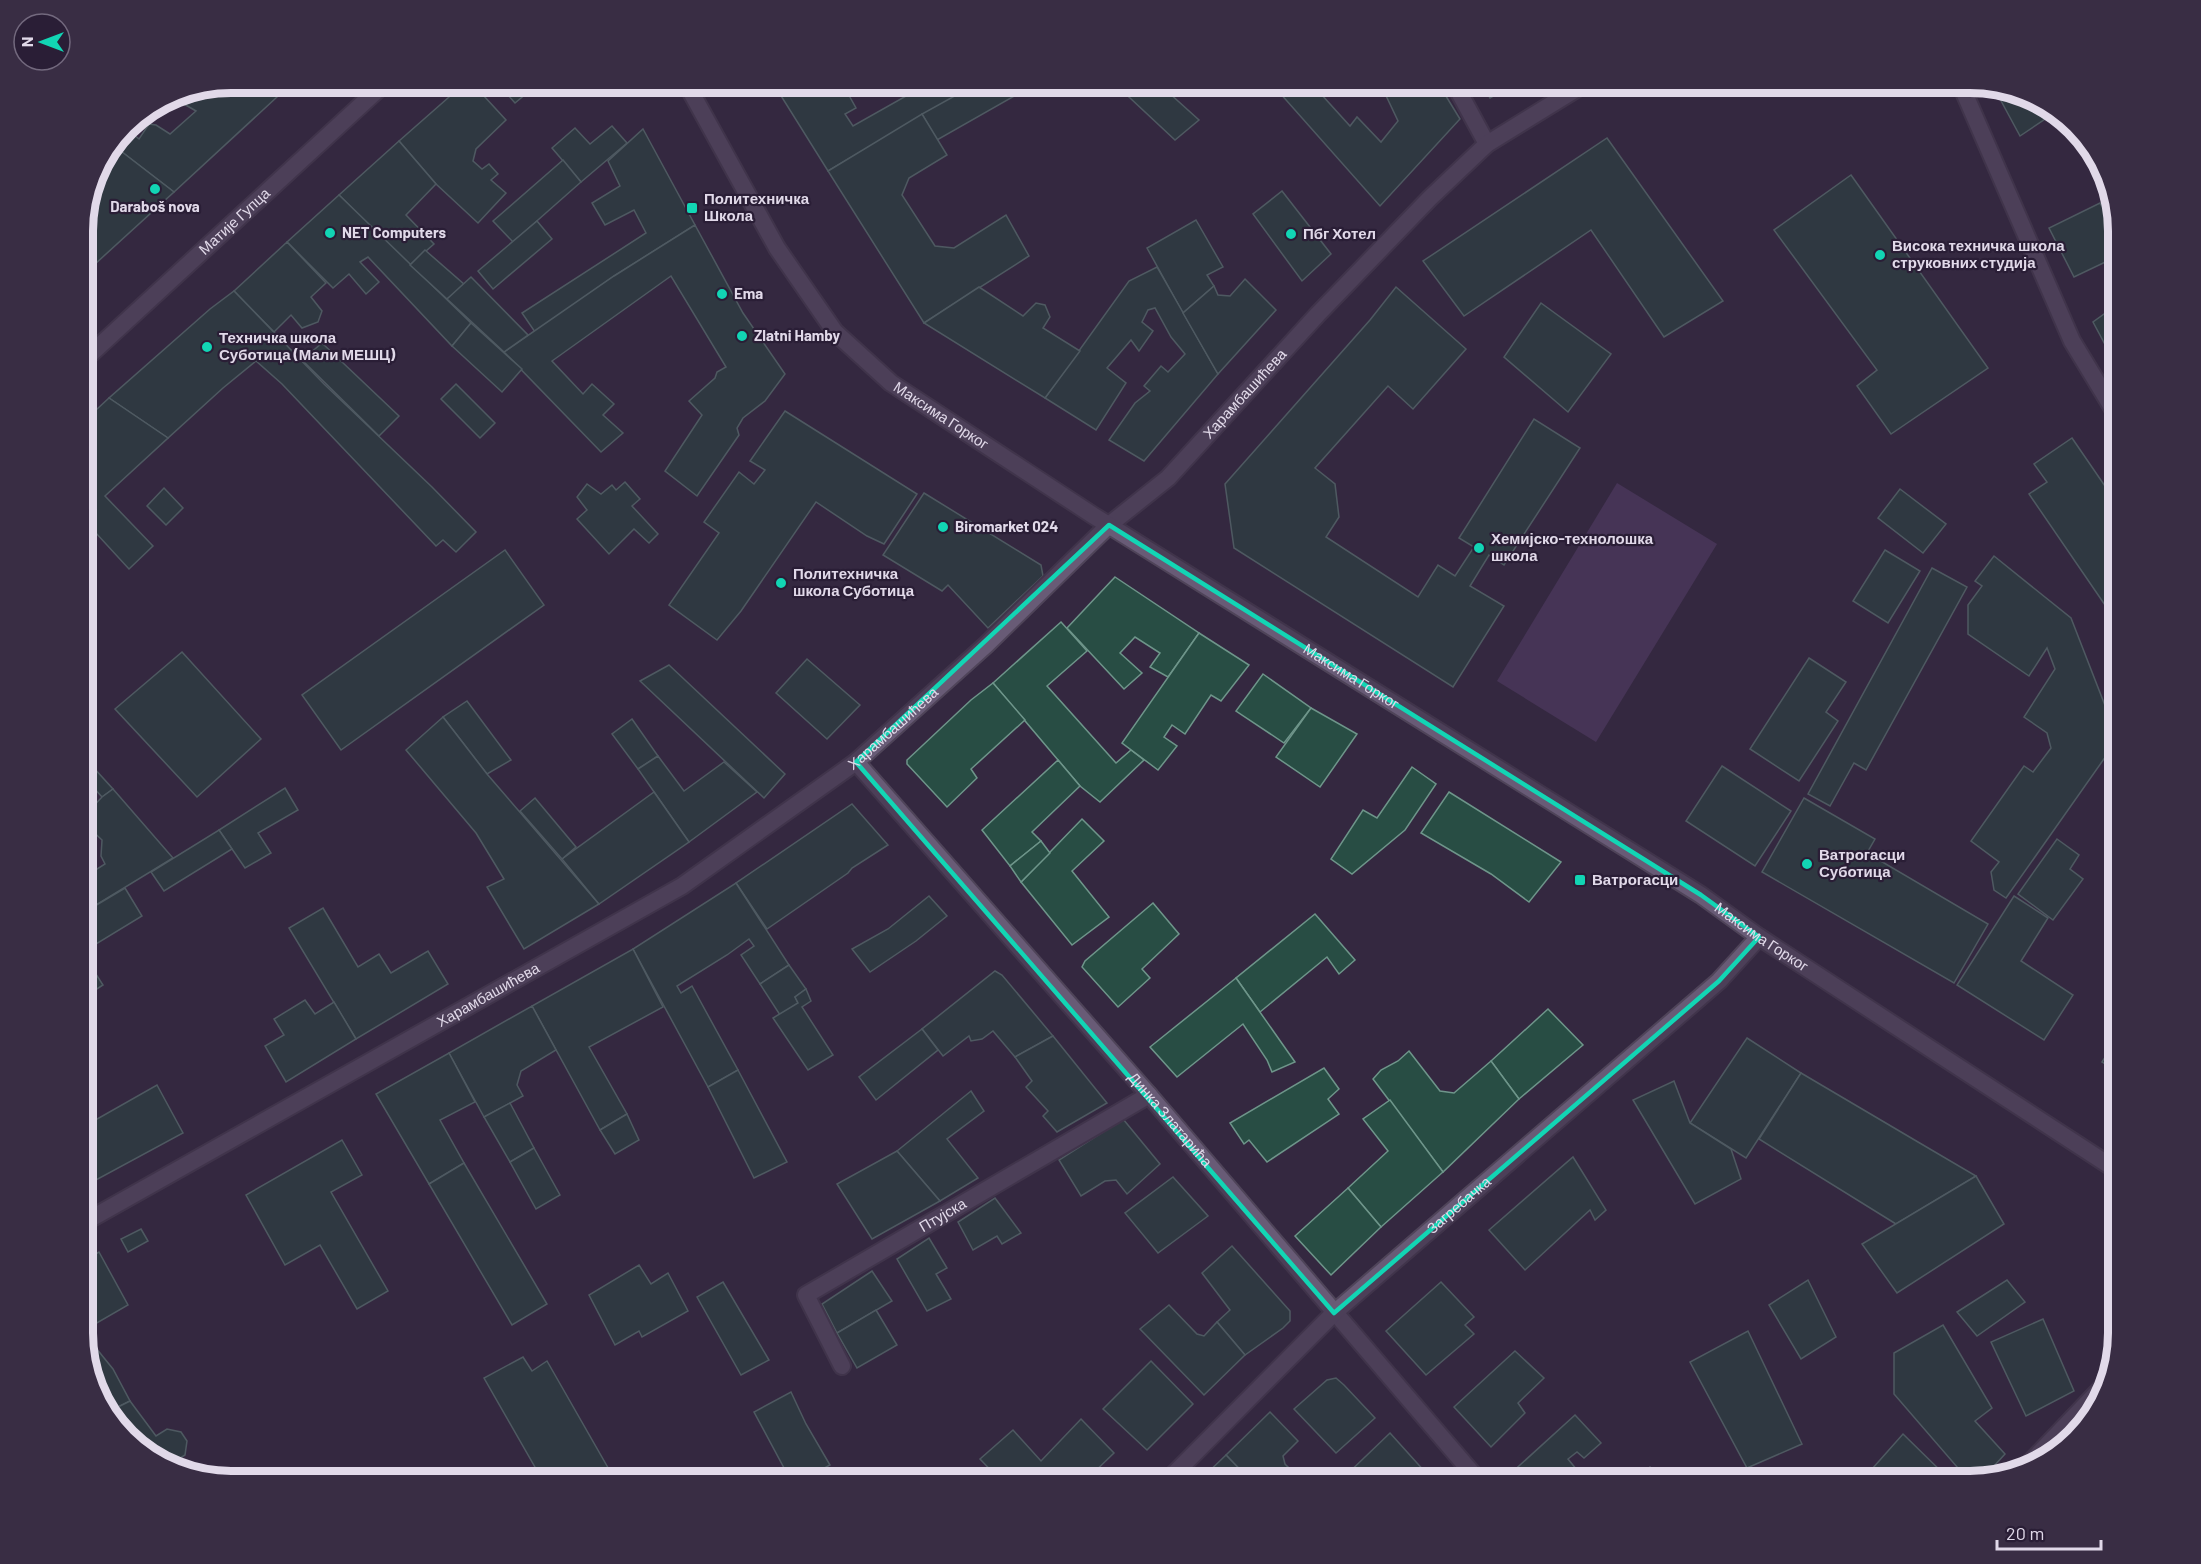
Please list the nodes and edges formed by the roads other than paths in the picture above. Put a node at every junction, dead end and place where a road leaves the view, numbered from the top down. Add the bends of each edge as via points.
1 (373, 93) edge
2 (692, 93) edge
3 (1460, 93) edge
4 (1568, 93) edge
5 (1965, 93) edge
6 (1487, 144) junction
7 (93, 352) edge
8 (2108, 400) edge
9 (1109, 525) junction
10 (856, 762) junction
11 (1759, 936) junction
12 (1149, 1095) junction
13 (2108, 1164) edge
14 (93, 1217) edge
15 (1334, 1313) junction
16 (842, 1366) dead end
17 (2083, 1412) edge
18 (2045, 1449) edge
19 (1178, 1471) edge
20 (1470, 1471) edge

1 - 7 street, Матије Гупца
2 - 9 street, Максима Горког via 777,248 835,332 891,383
3 - 6 street
4 - 6 street, Харамбашићева
5 - 8 street via 2072,341
6 - 9 street, Харамбашићева via 1326,306 1168,478
9 - 10 street, Харамбашићева via 986,645
9 - 11 street, Максима Горког via 1701,895
10 - 12 street, Динка Златарића
10 - 14 street, Харамбашићева via 682,886
11 - 13 street, Максима Горког
11 - 15 street, Загребачка via 1719,981
12 - 15 street, Динка Златарића
12 - 16 street, Птујска via 806,1295
15 - 19 street, Загребачка
15 - 20 street, Динка Златарића
17 - 18 street

